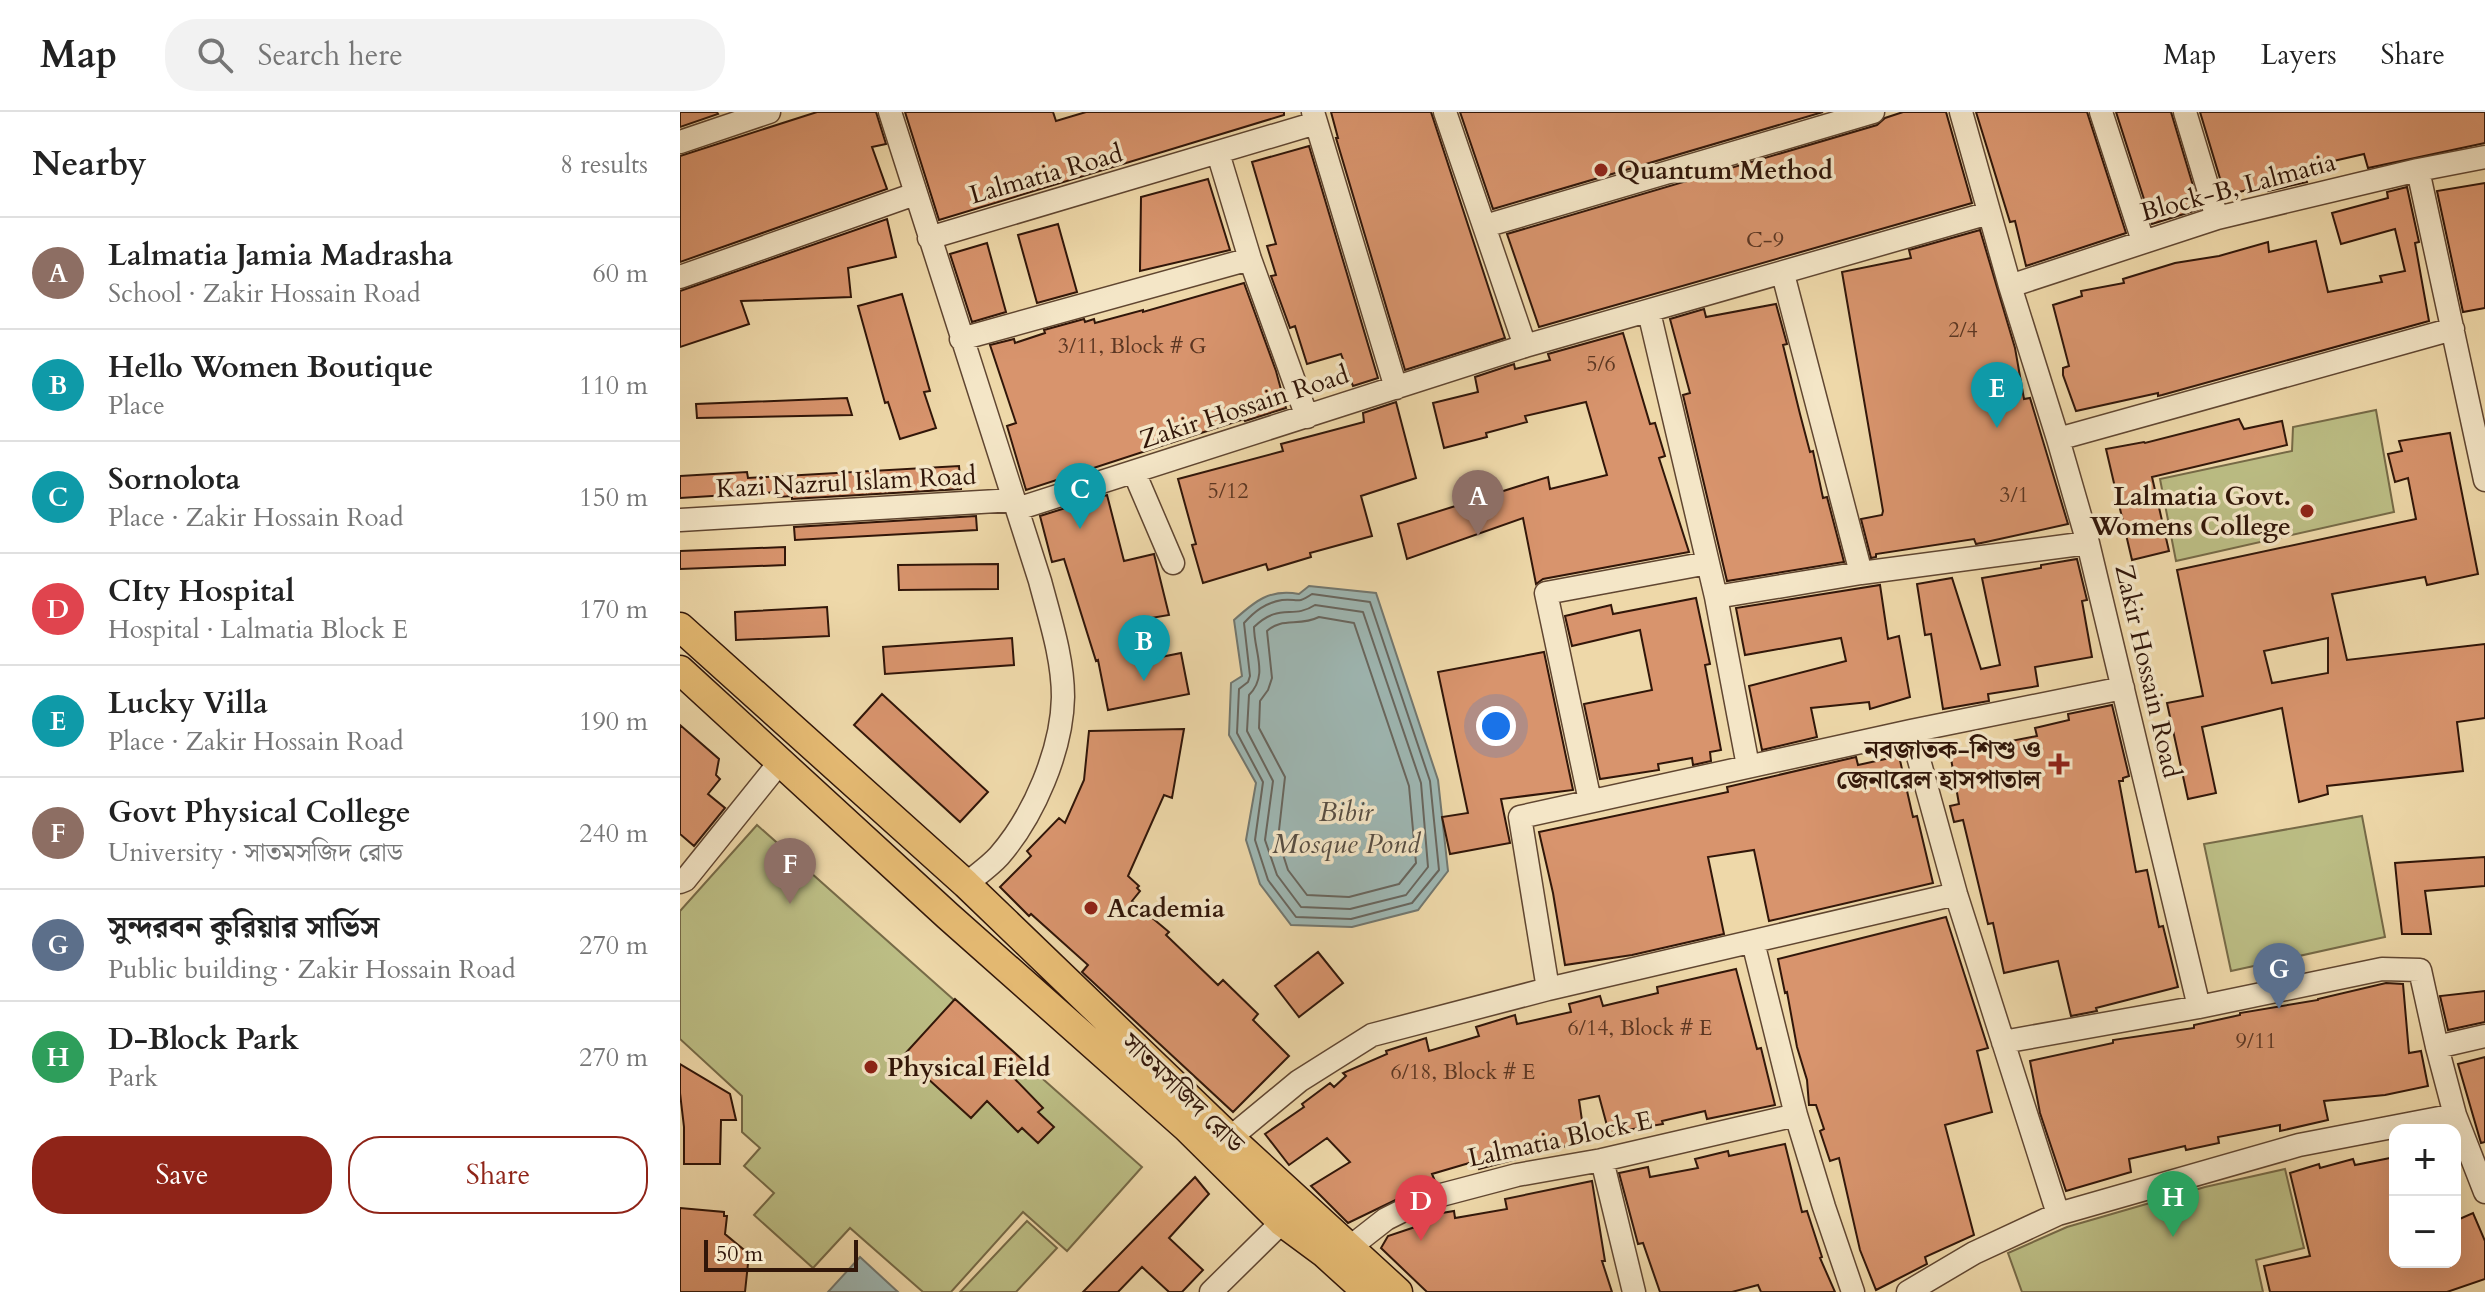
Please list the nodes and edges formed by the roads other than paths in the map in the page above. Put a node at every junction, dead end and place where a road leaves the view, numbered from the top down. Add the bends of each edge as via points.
1 (769, 112) edge
2 (890, 112) edge
3 (1445, 112) edge
4 (1873, 112) edge
5 (1961, 112) edge
6 (2101, 112) edge
7 (2185, 112) edge
8 (1314, 117) edge
9 (680, 142) edge
10 (1218, 153) junction
11 (2485, 157) edge
12 (2418, 170) junction
13 (915, 194) junction
14 (1989, 213) junction
15 (2217, 218) junction
16 (1485, 226) junction
17 (929, 238) junction
18 (2143, 241) junction
19 (1250, 259) junction
20 (1783, 274) junction
21 (680, 277) edge
22 (2010, 286) junction
23 (1649, 312) junction
24 (2453, 329) junction
25 (961, 339) junction
26 (1525, 346) junction
27 (1396, 388) junction
28 (1307, 417) junction
29 (2058, 439) junction
30 (2484, 471) edge
31 (1134, 472) junction
32 (1016, 505) junction
33 (680, 520) edge
34 (2088, 543) junction
35 (1173, 563) dead end
36 (1708, 563) junction
37 (1861, 573) junction
38 (1716, 597) junction
39 (680, 627) edge
40 (680, 670) edge
41 (2123, 688) junction
42 (1911, 731) junction
43 (780, 762) junction
44 (1748, 766) junction
45 (1590, 801) junction
46 (680, 882) edge
47 (966, 884) junction
48 (1956, 894) junction
49 (942, 911) junction
50 (1753, 942) junction
51 (1548, 989) junction
52 (2199, 1007) junction
53 (2485, 1036) edge
54 (2003, 1042) junction
55 (2437, 1047) junction
56 (1796, 1115) junction
57 (2455, 1115) junction
58 (1230, 1138) junction
59 (1602, 1160) junction
60 (2485, 1192) edge
61 (2058, 1214) junction
62 (1282, 1222) junction
63 (1349, 1248) junction
64 (1211, 1292) edge
65 (1367, 1292) edge
66 (1398, 1292) edge
67 (1634, 1292) edge
68 (1853, 1292) edge
69 (1908, 1292) edge

1 - 9 street
2 - 13 street
3 - 16 street
4 - 16 street
5 - 14 street, Zakir Hossain Road
6 - 18 street
7 - 15 street
8 - 10 street, Lalmatia Road
8 - 27 street
10 - 17 street, Lalmatia Road
10 - 19 street
11 - 12 street, Block-B, Lalmatia
12 - 15 street, Block-B, Lalmatia
12 - 24 street
13 - 17 street
13 - 21 street
14 - 20 street, Zakir Hossain Road
14 - 22 street, Zakir Hossain Road
15 - 18 street, Block-B, Lalmatia
16 - 26 street
17 - 25 street
18 - 22 street, Block-B, Lalmatia
19 - 25 street
19 - 28 street
20 - 23 street, Zakir Hossain Road
20 - 37 street
22 - 29 street, Zakir Hossain Road
23 - 26 street, Zakir Hossain Road
23 - 36 street
24 - 29 street
24 - 30 street
25 - 32 street
26 - 27 street, Zakir Hossain Road
27 - 28 street, Zakir Hossain Road
28 - 31 street, Zakir Hossain Road
29 - 34 street, Zakir Hossain Road
31 - 32 street, Zakir Hossain Road
31 - 35 street
32 - 33 street, Kazi Nazrul Islam Road
32 - 47 street via 1058,653 1063,697 1054,752 1031,810 999,856
34 - 37 street
34 - 41 street, Zakir Hossain Road
36 - 38 street
36 - 45 street via 1546,593
37 - 38 street
38 - 44 street
39 - 47 main road, সাতমসজিদ রোড
40 - 43 main road, সাতমসজিদ রোড
41 - 42 street
41 - 52 street, Zakir Hossain Road
42 - 44 street
42 - 48 street
43 - 46 street
43 - 49 main road, সাতমসজিদ রোড
44 - 45 street
45 - 51 street via 1520,817
47 - 49 main road
47 - 58 main road, সাতমসজিদ রোড
48 - 50 street
48 - 54 street
49 - 62 main road, সাতমসজিদ রোড via 1187,1128
50 - 51 street
50 - 56 street
51 - 58 street via 1372,1035 1299,1081
52 - 54 street
52 - 55 street via 2382,969 2420,970
53 - 55 street
54 - 61 street
55 - 57 street
56 - 59 street, Lalmatia Block E
56 - 68 street
57 - 60 street
57 - 61 street via 2299,1145
58 - 63 main road, সাতমসজিদ রোড
59 - 63 street, Lalmatia Block E via 1426,1199 1386,1219
59 - 67 street
61 - 69 street via 1974,1253
62 - 64 street
62 - 65 main road, সাতমসজিদ রোড
63 - 66 main road, সাতমসজিদ রোড

